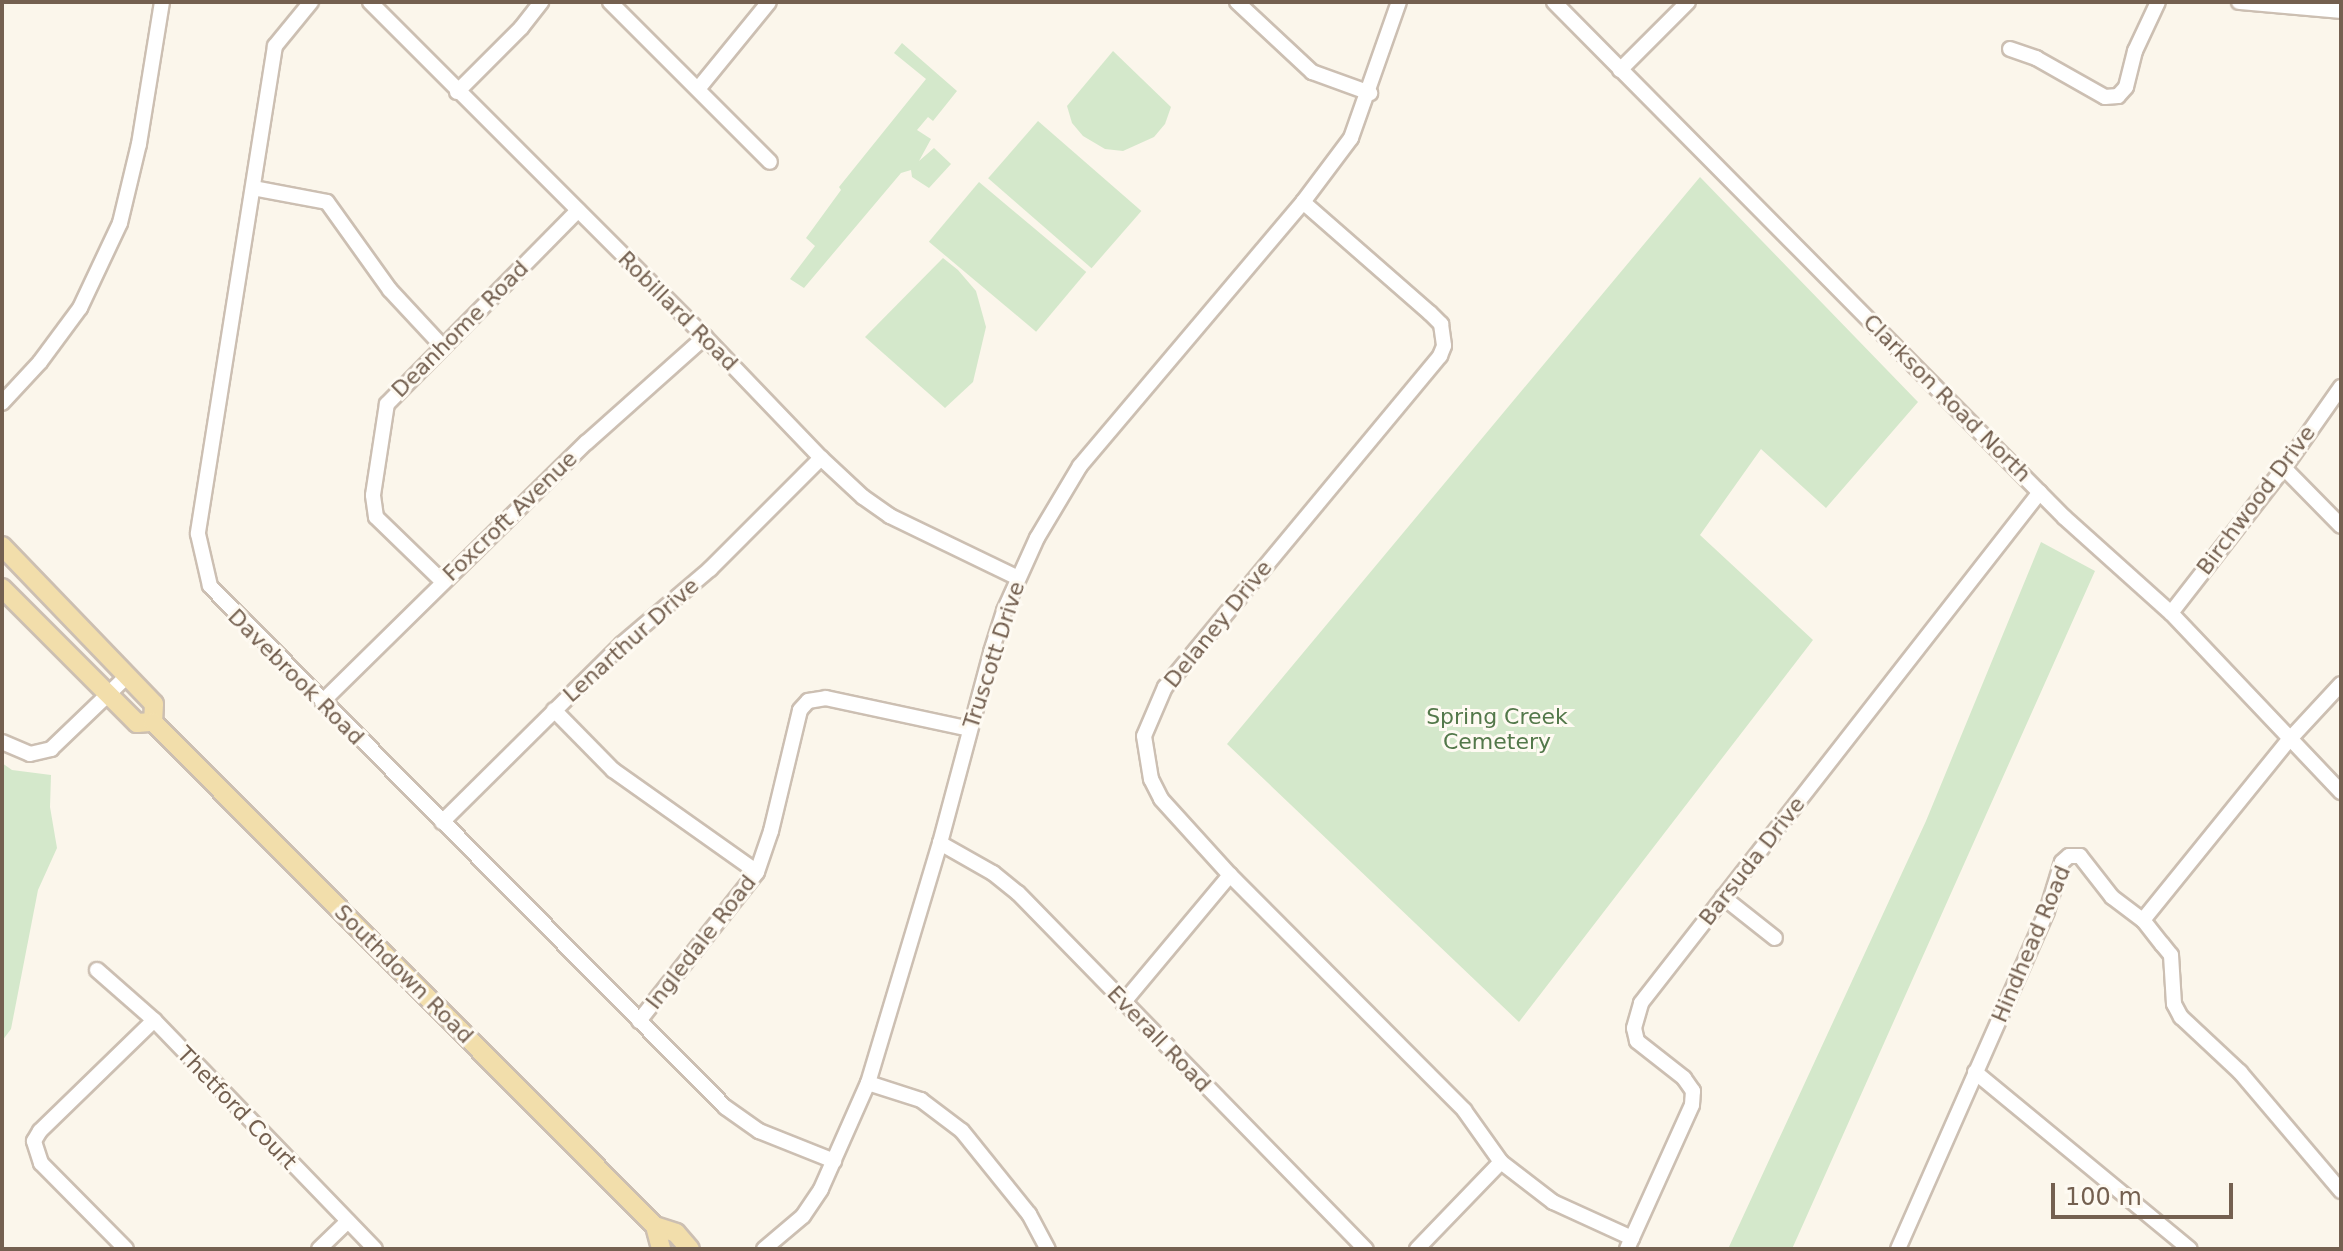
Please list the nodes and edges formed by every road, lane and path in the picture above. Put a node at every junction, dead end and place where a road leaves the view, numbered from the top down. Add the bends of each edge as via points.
1 (162, 2) edge
2 (311, 2) edge
3 (370, 2) edge
4 (541, 2) edge
5 (610, 2) edge
6 (769, 2) edge
7 (1237, 2) edge
8 (1399, 2) edge
9 (1554, 2) edge
10 (1688, 2) edge
11 (2158, 2) edge
12 (2239, 2) edge
13 (2341, 11) edge
14 (2010, 49) dead end
15 (1620, 70) junction
16 (698, 89) junction
17 (457, 92) junction
18 (1370, 93) junction
19 (770, 162) dead end
20 (253, 188) junction
21 (1303, 202) junction
22 (578, 210) junction
23 (705, 337) junction
24 (442, 346) junction
25 (2341, 387) edge
26 (2, 403) edge
27 (821, 458) junction
28 (2284, 468) junction
29 (2040, 492) junction
30 (2341, 526) edge
31 (2, 546) edge
32 (1018, 578) junction
33 (442, 581) junction
34 (2, 588) edge
35 (2171, 613) junction
36 (127, 676) junction
37 (2341, 684) edge
38 (108, 695) junction
39 (322, 702) junction
40 (554, 710) junction
41 (153, 722) junction
42 (970, 729) junction
43 (2289, 740) junction
44 (2, 742) edge
45 (2341, 792) edge
46 (442, 822) junction
47 (940, 843) junction
48 (757, 872) junction
49 (1230, 875) junction
50 (1723, 897) junction
51 (2143, 920) junction
52 (1775, 938) dead end
53 (97, 970) dead end
54 (1123, 1003) junction
55 (154, 1020) junction
56 (639, 1021) junction
57 (1975, 1072) junction
58 (868, 1083) junction
59 (834, 1161) junction
60 (1501, 1162) junction
61 (2341, 1191) edge
62 (348, 1221) junction
63 (655, 1226) junction
64 (1630, 1244) edge
65 (1904, 1246) edge
66 (770, 1247) edge
67 (126, 1249) edge
68 (319, 1249) edge
69 (375, 1249) edge
70 (661, 1249) edge
71 (690, 1249) edge
72 (1048, 1249) edge
73 (1366, 1249) edge
74 (1417, 1249) edge
75 (2190, 1249) edge

1 - 26 street via 120,223 80,308
2 - 20 street, Davebrook Road via 275,46
3 - 17 street, Robillard Road
4 - 17 street
5 - 16 street
6 - 16 street
7 - 18 street via 1312,72
8 - 18 street, Truscott Drive
9 - 15 street, Clarkson Road North
10 - 15 street
11 - 14 street via 2118,96 2105,97
12 - 13 street
15 - 29 street, Clarkson Road North
16 - 19 street
17 - 22 street, Robillard Road
18 - 21 street, Truscott Drive via 1351,138
20 - 24 street via 327,202 390,290
20 - 39 street, Davebrook Road via 198,534 210,586
21 - 32 street, Truscott Drive via 1080,466
21 - 49 street, Delaney Drive via 1441,324 1444,346 1153,707 1144,736 1151,779 1161,799
22 - 23 street, Robillard Road
22 - 24 street, Deanhome Road
23 - 27 street, Robillard Road
23 - 33 street, Foxcroft Avenue
24 - 33 street, Deanhome Road via 387,404 372,506 376,517
25 - 28 street, Birchwood Drive
27 - 32 street, Robillard Road via 890,516
27 - 40 street, Lenarthur Drive via 710,569
28 - 30 street
28 - 35 street, Birchwood Drive
29 - 35 street, Clarkson Road North
29 - 50 street, Barsuda Drive
31 - 36 main road, Southdown Road
32 - 42 street, Truscott Drive
33 - 39 street, Foxcroft Avenue
34 - 38 main road, Southdown Road
35 - 43 street, Clarkson Road North
36 - 38 street
36 - 41 main road, Southdown Road via 154,704
37 - 43 street
38 - 41 main road, Southdown Road via 137,723
38 - 44 street via 51,749 30,754
39 - 46 street, Davebrook Road
40 - 46 street, Lenarthur Drive
40 - 48 street via 613,770
41 - 63 main road, Southdown Road
42 - 47 street, Truscott Drive
42 - 48 street, Ingledale Road via 826,698 808,701 800,710
43 - 45 street, Clarkson Road North
43 - 51 street
46 - 56 street, Davebrook Road
47 - 54 street, Everall Road via 1018,893
47 - 58 street, Truscott Drive
48 - 56 street, Ingledale Road
49 - 54 street
49 - 60 street, Delaney Drive via 1464,1110
50 - 52 street
50 - 64 street, Barsuda Drive via 1636,1014 1637,1041 1693,1091 1690,1116
51 - 57 street, Hindhead Road via 2112,897 2080,856 2062,862 2047,911
51 - 61 street via 2171,955 2174,1004 2181,1017 2240,1072
53 - 55 street, Thetford Court
54 - 73 street, Everall Road
55 - 62 street, Thetford Court
55 - 67 street via 34,1141 41,1163
56 - 59 street, Davebrook Road via 743,1122
57 - 65 street, Hindhead Road
57 - 75 street
58 - 59 street, Truscott Drive
58 - 72 street via 921,1100 962,1131 1029,1214
59 - 66 street, Truscott Drive via 803,1216
60 - 64 street, Delaney Drive via 1553,1202
60 - 74 street
62 - 68 street
62 - 69 street, Thetford Court
63 - 70 main road
63 - 71 main road, Southdown Road via 676,1233

